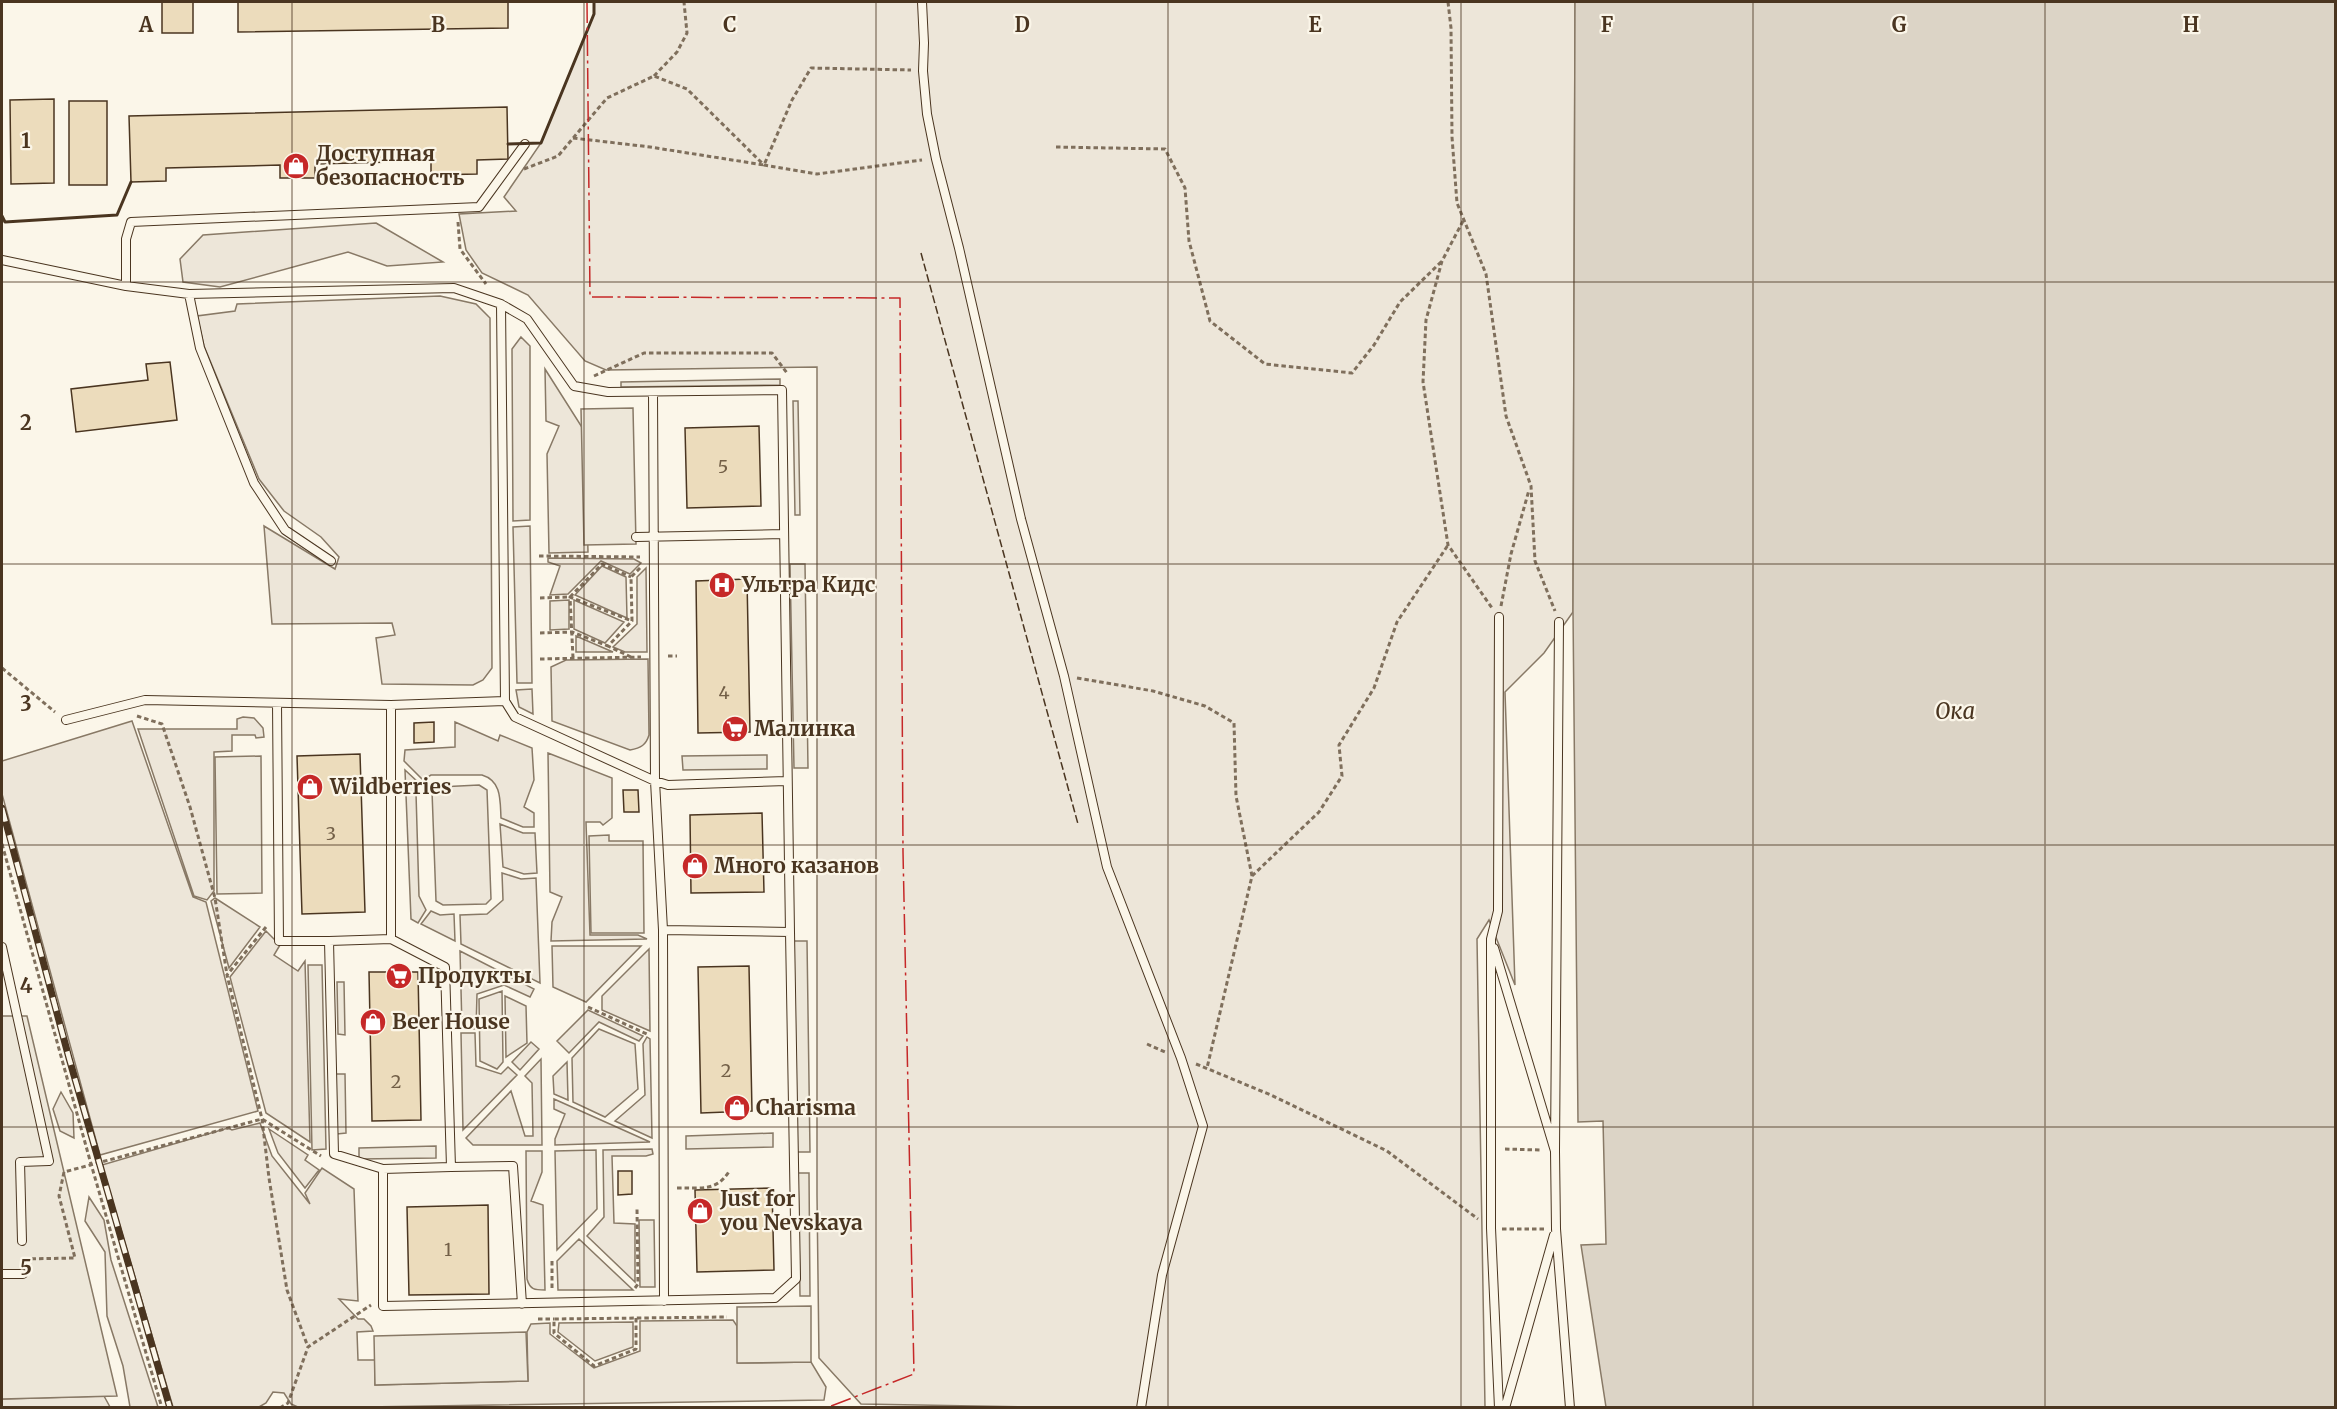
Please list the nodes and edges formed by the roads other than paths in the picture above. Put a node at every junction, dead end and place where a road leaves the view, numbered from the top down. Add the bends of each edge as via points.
1 (922, 2) edge
2 (525, 144) dead end
3 (2, 260) edge
4 (126, 286) junction
5 (189, 294) junction
6 (501, 304) junction
7 (653, 393) junction
8 (783, 534) junction
9 (636, 537) dead end
10 (653, 537) junction
11 (331, 561) dead end
12 (1499, 617) road end
13 (1559, 622) road end
14 (505, 702) junction
15 (277, 703) junction
16 (391, 705) junction
17 (66, 720) road end
18 (655, 781) junction
19 (787, 781) junction
20 (663, 930) junction
21 (790, 932) junction
22 (391, 939) junction
23 (1491, 939) junction
24 (329, 941) junction
25 (2, 946) edge
26 (1555, 1151) junction
27 (451, 1167) junction
28 (383, 1169) junction
29 (1556, 1229) junction
30 (22, 1241) dead end
31 (2, 1274) edge
32 (23, 1274) dead end
33 (664, 1301) junction
34 (522, 1304) junction
35 (1141, 1407) edge
36 (1499, 1407) edge
37 (1505, 1407) edge
38 (1570, 1407) edge

1 - 35 lane via 923,70 936,159 1021,519 1064,676 1107,867 1181,1058 1203,1126 1162,1275
2 - 4 lane via 479,207 131,222 126,239
3 - 4 lane
4 - 5 lane
5 - 6 lane via 454,288
5 - 11 lane via 200,348 254,483 285,530
6 - 7 lane via 526,319 574,386
6 - 14 lane
7 - 8 lane via 782,390
7 - 10 lane
8 - 10 lane
8 - 19 lane
9 - 10 lane
10 - 18 lane
12 - 23 lane via 1498,911
13 - 26 lane
14 - 16 lane
14 - 18 lane via 515,717
15 - 16 lane
15 - 17 lane via 145,700
15 - 24 lane via 279,941
16 - 22 lane
18 - 19 lane
18 - 20 lane
19 - 21 lane
20 - 21 lane
20 - 33 lane
21 - 33 lane via 796,1279 775,1298
22 - 24 lane
22 - 27 lane via 446,967
23 - 26 lane
23 - 36 lane via 1491,1228
24 - 28 lane via 334,1154
25 - 30 lane via 49,1161 20,1162
26 - 29 lane
27 - 28 lane
27 - 34 lane via 513,1167
28 - 34 lane via 383,1306
29 - 37 lane
29 - 38 lane
31 - 32 lane
33 - 34 lane

